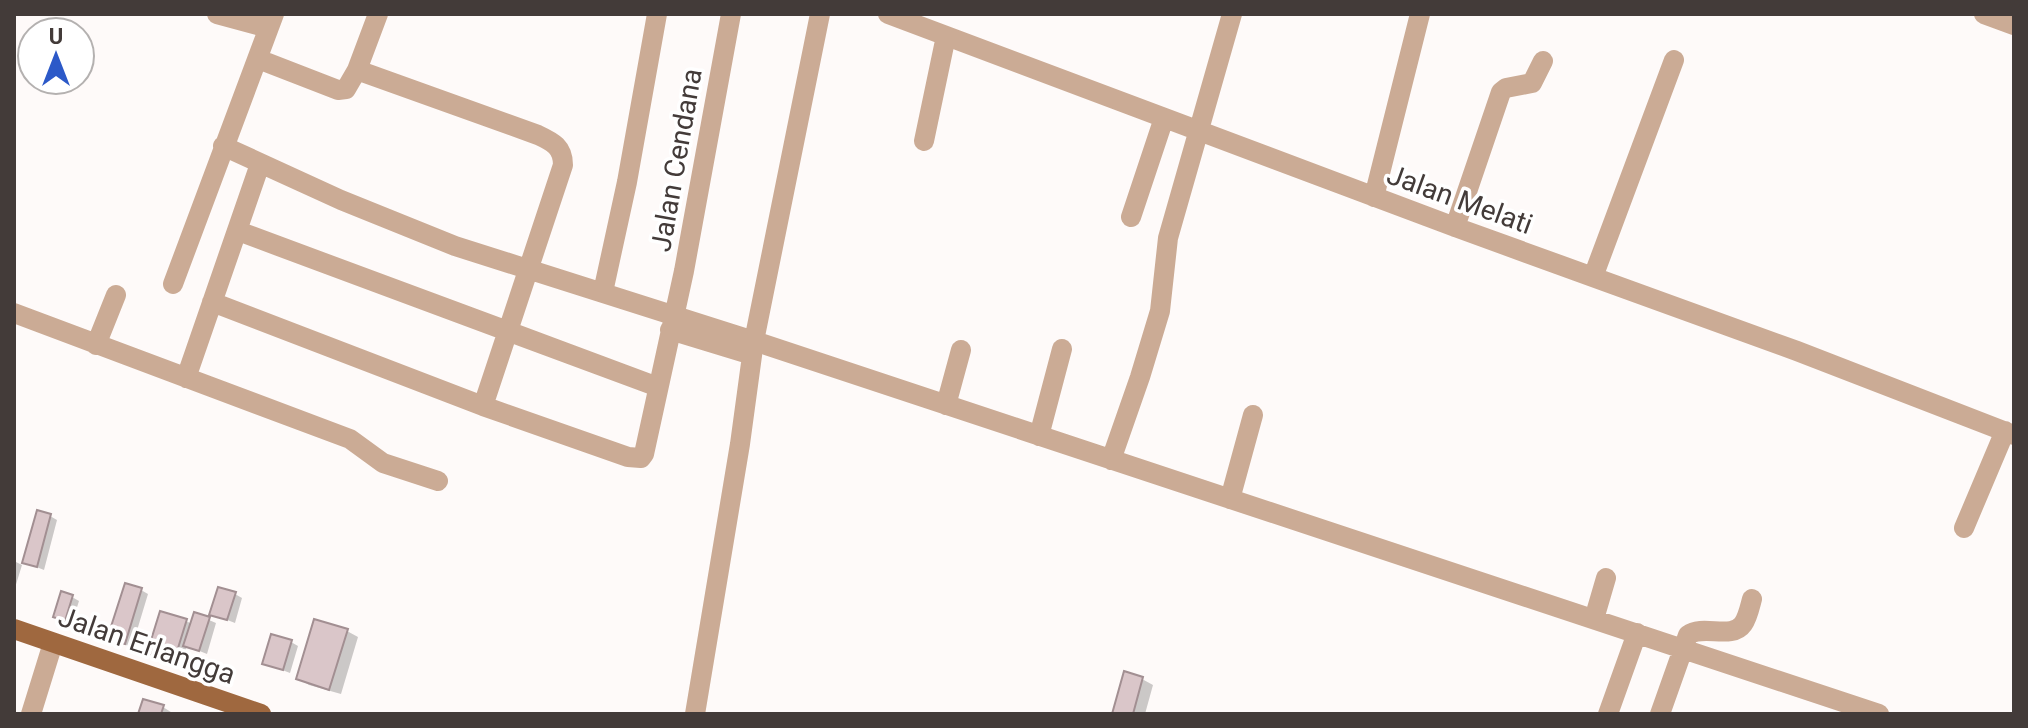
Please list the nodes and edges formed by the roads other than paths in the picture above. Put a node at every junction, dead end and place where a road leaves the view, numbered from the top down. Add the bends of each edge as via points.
1 (217, 14) edge
2 (378, 14) edge
3 (657, 14) edge
4 (731, 14) edge
5 (820, 14) edge
6 (888, 14) edge
7 (1232, 14) edge
8 (1420, 14) edge
9 (1984, 14) edge
10 (271, 21) edge
11 (2014, 25) edge
12 (946, 36) junction
13 (258, 59) junction
14 (1674, 60) dead end
15 (1543, 61) dead end
16 (357, 70) junction
17 (1164, 118) junction
18 (1200, 131) junction
19 (924, 141) dead end
20 (223, 146) junction
21 (260, 164) junction
22 (1374, 197) junction
23 (1131, 217) dead end
24 (1455, 227) junction
25 (238, 231) junction
26 (529, 271) junction
27 (1593, 277) junction
28 (173, 284) dead end
29 (603, 292) junction
30 (116, 295) dead end
31 (212, 302) junction
32 (14, 313) edge
33 (672, 323) junction
34 (506, 333) junction
35 (96, 345) junction
36 (753, 348) junction
37 (1062, 349) dead end
38 (961, 350) dead end
39 (186, 378) junction
40 (658, 387) junction
41 (946, 405) junction
42 (483, 406) junction
43 (1253, 415) dead end
44 (2009, 433) edge
45 (1039, 436) junction
46 (1111, 460) junction
47 (438, 481) dead end
48 (1230, 499) junction
49 (1964, 528) dead end
50 (1606, 578) dead end
51 (1752, 599) dead end
52 (1594, 619) junction
53 (14, 629) edge
54 (1637, 633) junction
55 (53, 643) junction
56 (1685, 648) junction
57 (31, 714) edge
58 (261, 714) edge
59 (695, 714) edge
60 (1608, 714) edge
61 (1660, 714) edge
62 (1879, 714) edge

1 - 10 street
2 - 16 street
3 - 29 street
4 - 33 street, Jalan Cendana
5 - 36 street
6 - 12 street, Jalan Melati
7 - 18 street
8 - 22 street
9 - 11 street
10 - 13 street
12 - 17 street, Jalan Melati
12 - 19 street
13 - 16 street via 338,90 346,89
13 - 20 street
14 - 27 street
15 - 24 street via 1532,83 1501,92
16 - 26 street via 555,143 563,165
17 - 18 street, Jalan Melati
17 - 23 street
18 - 22 street, Jalan Melati
18 - 46 street via 1168,238 1160,311
20 - 21 street
20 - 28 street
21 - 25 street
21 - 26 street via 455,246
22 - 24 street, Jalan Melati
24 - 27 street, Jalan Melati
25 - 31 street
25 - 34 street
26 - 29 street
26 - 34 street
27 - 44 street, Jalan Melati
29 - 33 street
30 - 35 street
31 - 39 street
31 - 42 street, Jalan Cendana
32 - 35 street
33 - 36 street
33 - 40 street, Jalan Cendana
34 - 40 street
34 - 42 street
35 - 39 street
36 - 41 street
36 - 59 street
37 - 45 street
38 - 41 street
39 - 47 street via 350,439 383,463
40 - 42 street, Jalan Cendana via 644,454 635,459
41 - 45 street
43 - 48 street
44 - 49 street
45 - 46 street
46 - 48 street
48 - 52 street
50 - 52 street
51 - 56 street via 1738,629 1691,632
52 - 54 street
53 - 55 main road, Jalan Erlangga
54 - 56 street
54 - 60 street
55 - 57 street
55 - 58 main road, Jalan Erlangga
56 - 61 street
56 - 62 street

